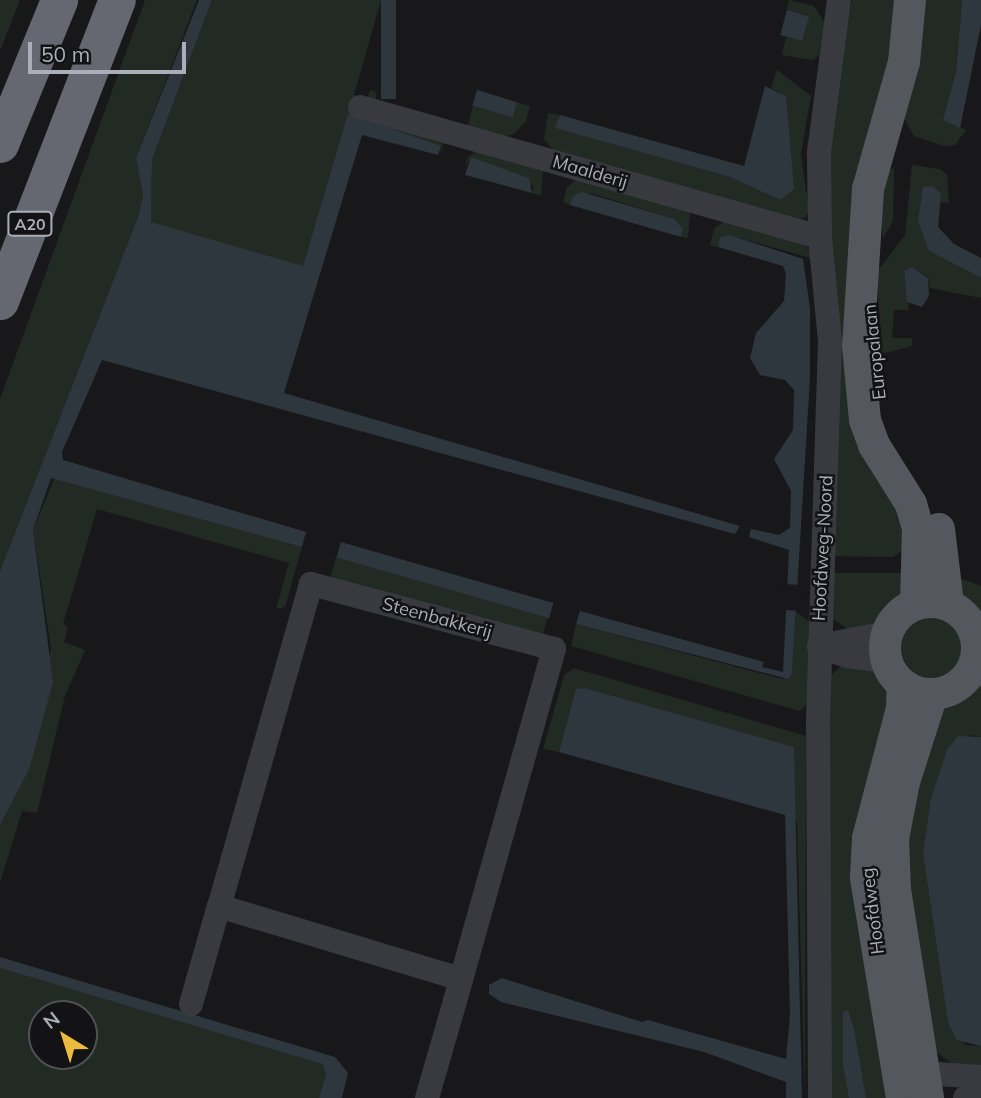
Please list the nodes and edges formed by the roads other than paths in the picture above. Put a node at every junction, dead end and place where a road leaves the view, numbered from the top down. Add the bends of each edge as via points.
1 (59, 0) edge
2 (117, 0) edge
3 (839, 0) edge
4 (910, 0) edge
5 (360, 107) dead end
6 (0, 144) edge
7 (820, 237) junction
8 (865, 252) junction
9 (0, 302) edge
10 (916, 604) junction
11 (948, 604) junction
12 (979, 643) edge
13 (819, 646) junction
14 (902, 668) junction
15 (975, 674) edge
16 (219, 906) junction
17 (461, 979) junction
18 (191, 1004) dead end
19 (981, 1077) edge
20 (912, 1093) edge
21 (981, 1094) edge
22 (427, 1098) edge
23 (820, 1098) edge
24 (965, 1098) edge

1 - 6 highway
2 - 9 highway, A20
3 - 7 street, Hoofdweg-Noord via 819,152
4 - 8 main road, Europalaan via 904,62 868,189
5 - 7 street, Maalderij
7 - 13 street, Hoofdweg-Noord via 830,341
8 - 10 main road, Europalaan via 859,297 860,392 874,444 911,504 918,528
8 - 11 main road, Europalaan via 881,409 933,505
10 - 11 main road
10 - 14 main road via 898,615
11 - 12 main road via 968,619
12 - 15 main road
13 - 14 street
13 - 23 street, Hoofdweg-Noord
14 - 15 main road via 953,688
14 - 20 main road, Hoofdweg via 904,782 893,839
16 - 17 street
16 - 17 street, Steenbakkerij via 311,584 554,649
16 - 18 street, Steenbakkerij
17 - 22 street, Steenbakkerij
19 - 20 street
21 - 24 street

